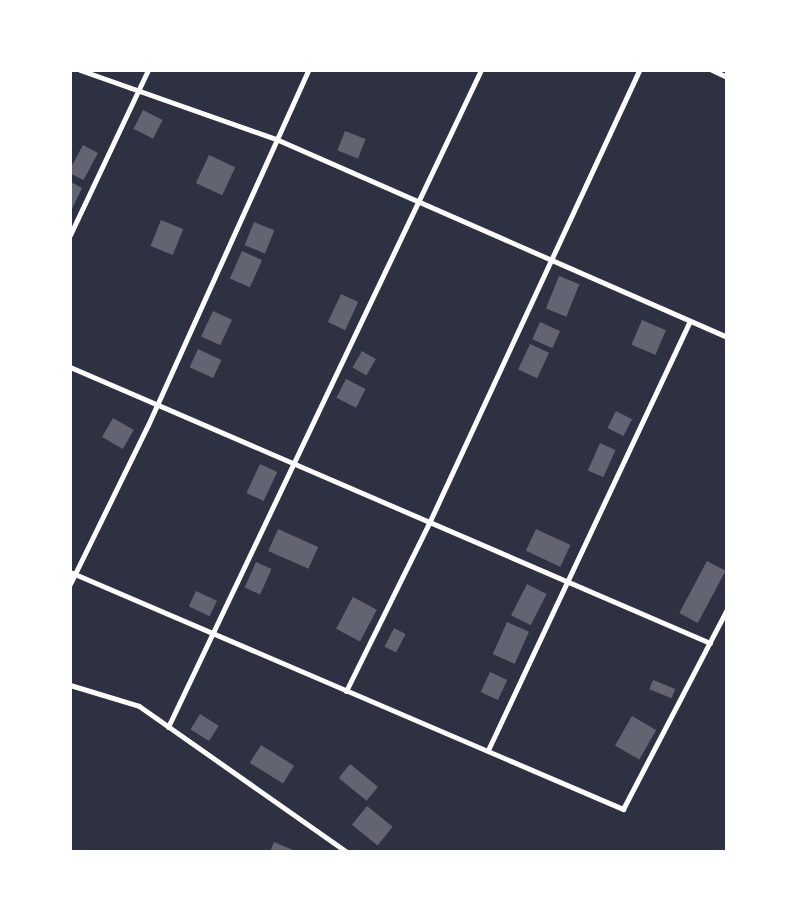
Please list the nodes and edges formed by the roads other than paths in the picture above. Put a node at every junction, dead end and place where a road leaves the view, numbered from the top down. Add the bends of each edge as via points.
1 (80, 70) edge
2 (148, 70) edge
3 (308, 70) edge
4 (481, 70) edge
5 (639, 70) edge
6 (712, 70) edge
7 (727, 77) edge
8 (138, 92) junction
9 (276, 139) junction
10 (417, 202) junction
11 (70, 235) edge
12 (552, 261) junction
13 (690, 321) junction
14 (727, 337) edge
15 (70, 367) edge
16 (157, 404) junction
17 (292, 465) junction
18 (429, 523) junction
19 (72, 573) edge
20 (566, 582) junction
21 (70, 584) edge
22 (727, 609) edge
23 (213, 635) junction
24 (710, 643) junction
25 (70, 685) edge
26 (346, 691) junction
27 (168, 727) junction
28 (488, 750) junction
29 (347, 852) edge

1 - 8 street
2 - 8 street
3 - 9 street
4 - 10 street
5 - 12 street
6 - 7 street
8 - 9 street
8 - 11 street
9 - 10 street
9 - 16 street
10 - 12 street
10 - 17 street
12 - 13 street
12 - 18 street
13 - 14 street
13 - 20 street
15 - 16 street
16 - 17 street
16 - 19 street
17 - 18 street
17 - 23 street
18 - 20 street
18 - 26 street
19 - 21 street
19 - 23 street
20 - 24 street
20 - 28 street
22 - 24 street
23 - 26 street
23 - 27 street
24 - 28 street via 623,810
25 - 27 street via 139,706
26 - 28 street
27 - 29 street

